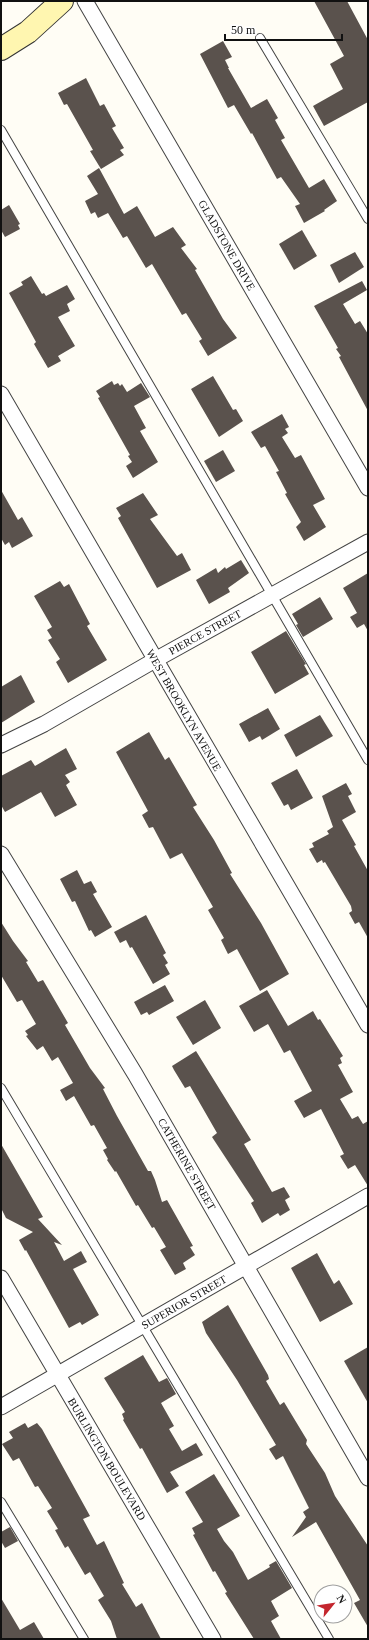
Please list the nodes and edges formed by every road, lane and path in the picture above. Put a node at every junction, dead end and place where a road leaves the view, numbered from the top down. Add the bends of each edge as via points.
1 (62, 1) edge
2 (85, 1) edge
3 (260, 38) dead end
4 (1, 49) edge
5 (1, 130) edge
6 (368, 219) edge
7 (1, 394) edge
8 (368, 488) edge
9 (368, 542) edge
10 (272, 595) junction
11 (155, 660) junction
12 (1, 745) edge
13 (368, 760) edge
14 (1, 854) edge
15 (368, 1025) edge
16 (1, 1088) edge
17 (368, 1196) edge
18 (246, 1266) junction
19 (1, 1278) edge
20 (143, 1326) junction
21 (57, 1375) junction
22 (1, 1407) edge
23 (368, 1478) edge
24 (1, 1502) edge
25 (84, 1639) edge
26 (213, 1639) edge
27 (329, 1639) edge

1 - 4 street via 28,32
2 - 8 street, GLADSTONE DRIVE
3 - 6 lane
5 - 10 lane
7 - 11 street, WEST BROOKLYN AVENUE
9 - 10 street, PIERCE STREET
10 - 11 street, PIERCE STREET
10 - 13 lane
11 - 12 street, PIERCE STREET via 44,724
11 - 15 street, WEST BROOKLYN AVENUE
14 - 18 street, CATHERINE STREET via 135,1074
16 - 20 lane
17 - 18 street, SUPERIOR STREET
18 - 20 street, SUPERIOR STREET
18 - 23 street, CATHERINE STREET
19 - 21 street, BURLINGTON BOULEVARD
20 - 21 street, SUPERIOR STREET
20 - 27 lane
21 - 22 street, SUPERIOR STREET
21 - 26 street, BURLINGTON BOULEVARD
24 - 25 lane

